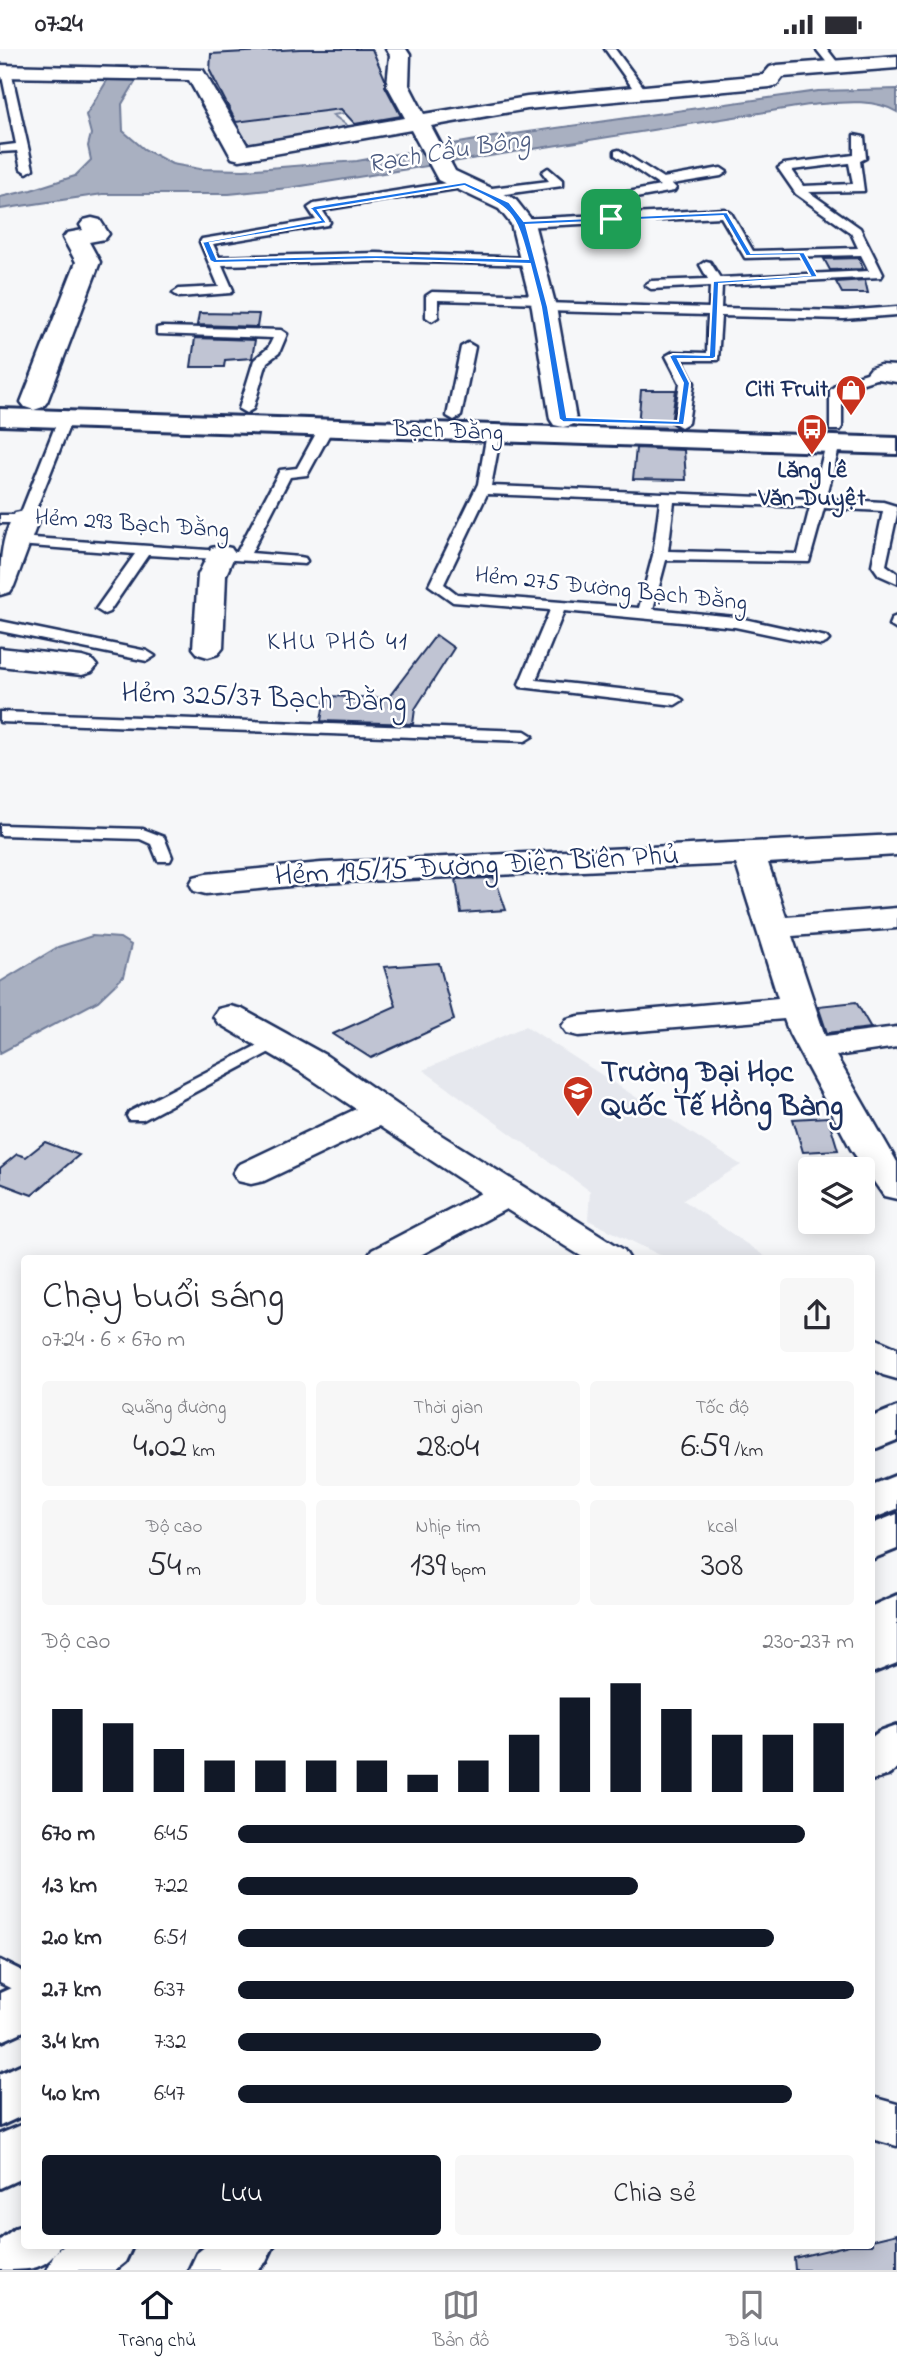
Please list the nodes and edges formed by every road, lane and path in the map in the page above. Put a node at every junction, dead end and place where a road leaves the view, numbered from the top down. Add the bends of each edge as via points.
1 (397, 49) edge
2 (610, 49) edge
3 (821, 49) edge
4 (897, 62) edge
5 (836, 67) junction
6 (3, 71) edge
7 (641, 92) junction
8 (420, 130) junction
9 (858, 137) dead end
10 (22, 147) junction
11 (0, 149) edge
12 (619, 153) dead end
13 (854, 159) junction
14 (27, 169) dead end
15 (548, 172) dead end
16 (721, 172) dead end
17 (661, 182) junction
18 (465, 184) junction
19 (800, 191) junction
20 (611, 219) junction
21 (522, 223) junction
22 (92, 225) dead end
23 (866, 251) junction
24 (802, 253) junction
25 (214, 261) junction
26 (532, 262) junction
27 (706, 265) dead end
28 (814, 277) junction
29 (716, 282) junction
30 (651, 285) dead end
31 (179, 293) dead end
32 (543, 303) junction
33 (714, 311) junction
34 (897, 311) edge
35 (432, 317) dead end
36 (162, 331) dead end
37 (468, 347) dead end
38 (889, 374) edge
39 (0, 401) edge
40 (246, 409) junction
41 (20, 412) edge
42 (454, 416) junction
43 (65, 419) junction
44 (681, 423) junction
45 (562, 427) junction
46 (326, 428) junction
47 (897, 429) edge
48 (494, 433) junction
49 (834, 436) junction
50 (897, 446) edge
51 (482, 490) junction
52 (668, 496) junction
53 (819, 502) junction
54 (14, 526) edge
55 (145, 549) junction
56 (232, 555) junction
57 (660, 555) junction
58 (300, 561) dead end
59 (893, 575) edge
60 (0, 586) edge
61 (559, 605) junction
62 (104, 609) dead end
63 (645, 613) junction
64 (0, 626) edge
65 (821, 640) dead end
66 (208, 648) dead end
67 (147, 656) dead end
68 (0, 657) edge
69 (82, 666) dead end
70 (676, 700) dead end
71 (0, 717) edge
72 (525, 736) dead end
73 (0, 831) edge
74 (897, 845) edge
75 (749, 854) junction
76 (164, 857) dead end
77 (206, 884) dead end
78 (897, 918) edge
79 (772, 928) junction
80 (798, 1007) junction
81 (230, 1016) dead end
82 (579, 1026) dead end
83 (897, 1037) edge
84 (275, 1042) junction
85 (814, 1048) junction
86 (381, 1111) junction
87 (136, 1116) dead end
88 (251, 1173) dead end
89 (897, 1188) edge
90 (508, 1193) junction
91 (392, 1255) edge
92 (605, 1255) edge
93 (875, 1352) edge
94 (897, 1366) edge
95 (897, 1421) edge
96 (875, 1434) edge
97 (897, 1490) edge
98 (875, 1502) edge
99 (897, 1529) edge
100 (875, 1542) edge
101 (897, 1611) edge
102 (875, 1626) edge
103 (897, 1641) edge
104 (875, 1655) edge
105 (897, 1743) edge
106 (875, 1760) edge
107 (0, 1970) edge
108 (21, 1983) edge
109 (21, 2005) edge
110 (0, 2021) edge
111 (21, 2087) edge
112 (0, 2104) edge
113 (875, 2119) edge
114 (897, 2125) edge
115 (21, 2148) edge
116 (0, 2165) edge
117 (29, 2249) edge
118 (101, 2249) edge
119 (242, 2249) edge
120 (3, 2270) edge
121 (75, 2270) edge
122 (217, 2270) edge

1 - 8 street via 398,85
2 - 7 lane
3 - 5 lane
4 - 5 street
5 - 7 street via 776,71 771,81
6 - 8 street via 196,74 240,153
6 - 10 lane
7 - 8 street via 527,103
8 - 18 street
9 - 13 lane via 860,158
10 - 11 lane
10 - 14 lane
12 - 17 lane
13 - 19 lane via 860,188
13 - 19 lane via 784,168
15 - 18 lane via 558,183
16 - 17 lane
17 - 20 lane via 670,188 595,202
18 - 21 street via 507,204
18 - 25 lane via 314,208 324,222 206,242
19 - 23 lane via 856,231
20 - 21 lane
20 - 24 lane via 725,213 748,255
21 - 26 street
22 - 41 street via 97,234 75,239 88,262
23 - 24 lane
23 - 28 lane via 877,274
24 - 28 lane
25 - 26 lane via 376,257
25 - 31 lane via 227,290
26 - 32 street
27 - 29 lane
28 - 29 lane
29 - 30 lane
29 - 33 lane
32 - 33 lane
32 - 35 lane via 432,296
32 - 45 street
33 - 34 lane via 844,315
33 - 44 lane via 713,357 673,356 687,383
36 - 40 lane via 281,334 274,350 261,360
37 - 42 lane
38 - 49 lane via 846,384 835,393
39 - 41 main road, Bạch Đằng
40 - 41 main road, Bạch Đằng
40 - 42 main road, Bạch Đằng
41 - 43 main road, Bạch Đằng
42 - 45 main road, Bạch Đằng
43 - 46 main road, Bạch Đằng
43 - 54 lane
44 - 45 main road, Bạch Đằng
44 - 49 main road, Bạch Đằng
45 - 48 main road, Bạch Đằng
45 - 49 main road, Bạch Đằng
46 - 48 main road, Bạch Đằng
46 - 56 lane, Hẻm 293 Bạch Đằng via 302,471 285,473
47 - 49 main road, Bạch Đằng
48 - 51 lane, Hẻm 275 Đường Bạch Đằng
49 - 50 main road, Bạch Đằng
49 - 53 lane
51 - 52 lane
51 - 61 lane, Hẻm 275 Đường Bạch Đằng via 436,585 453,598
52 - 53 lane
52 - 57 lane
53 - 57 lane via 804,559
53 - 59 lane via 891,509 878,565
54 - 55 lane, Hẻm 293 Bạch Đằng
54 - 60 street
55 - 56 lane, Hẻm 293 Bạch Đằng
55 - 62 lane
56 - 58 lane, Hẻm 293 Bạch Đằng
56 - 66 street via 212,575
57 - 63 lane
61 - 63 lane, Hẻm 275 Đường Bạch Đằng
61 - 70 lane via 527,684
63 - 65 lane, Hẻm 275 Đường Bạch Đằng via 735,622
64 - 67 lane
68 - 69 street
71 - 72 lane, Hẻm 325/37 Bạch Đằng
73 - 76 lane via 134,834 155,838
74 - 75 street, Hẻm 195/15 Đường Điện Biên Phủ
75 - 77 street, Hẻm 195/15 Đường Điện Biên Phủ via 321,873
75 - 79 street
78 - 79 street
79 - 80 street
80 - 82 street
80 - 85 street
81 - 84 street
83 - 85 street
84 - 86 street
84 - 87 lane
85 - 89 street via 869,1149
86 - 88 street
86 - 90 street
90 - 91 street
90 - 92 street
93 - 94 street
95 - 96 main road
97 - 98 main road
99 - 100 main road
101 - 102 main road
103 - 104 main road
105 - 106 main road
107 - 108 lane
109 - 110 main road
111 - 112 main road
113 - 114 street
115 - 116 main road
117 - 120 main road
118 - 121 main road
119 - 122 main road

